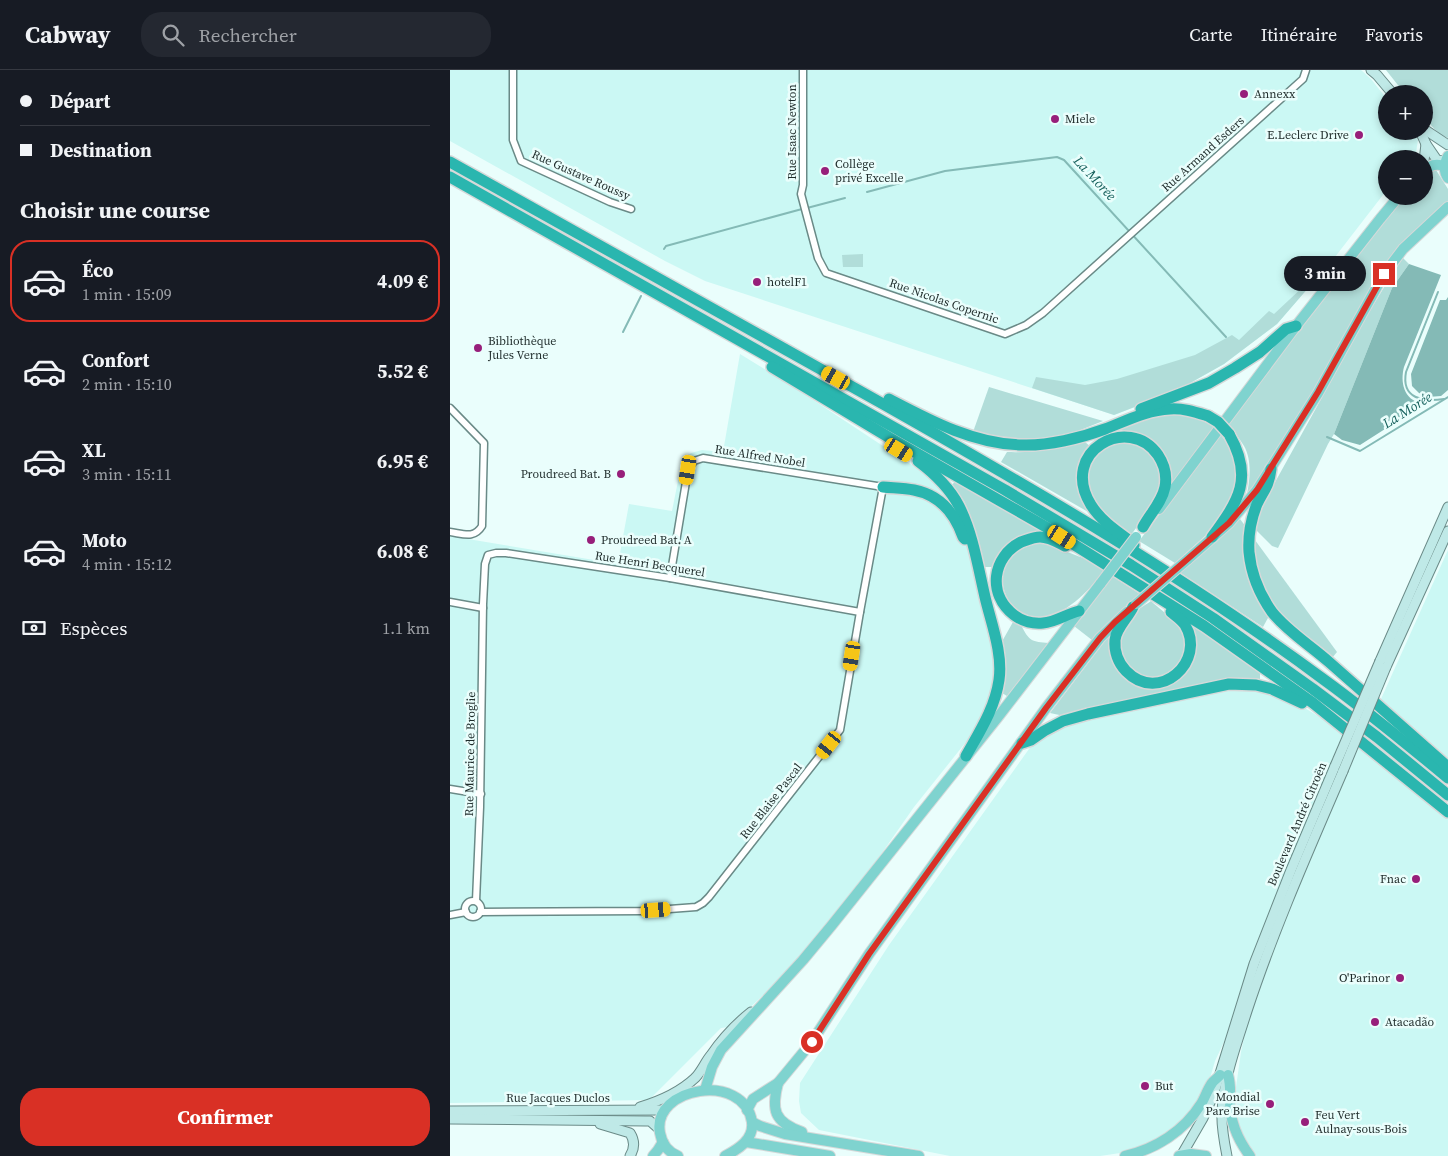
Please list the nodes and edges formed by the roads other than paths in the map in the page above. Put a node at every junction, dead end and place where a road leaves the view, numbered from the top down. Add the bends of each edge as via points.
1 (513, 70) edge
2 (804, 70) edge
3 (1306, 70) edge
4 (1371, 70) edge
5 (1385, 85) edge
6 (1433, 135) edge
7 (1424, 140) edge
8 (1426, 144) junction
9 (1448, 145) edge
10 (1425, 150) edge
11 (1446, 161) edge
12 (450, 162) edge
13 (1433, 165) edge
14 (450, 177) edge
15 (1448, 178) edge
16 (801, 194) joint
17 (1392, 205) edge
18 (631, 209) dead end
19 (1446, 211) edge
20 (1112, 251) joint
21 (1296, 326) junction
22 (745, 344) junction
23 (803, 359) junction
24 (450, 408) edge
25 (1103, 429) junction
26 (890, 438) junction
27 (1271, 470) junction
28 (883, 487) junction
29 (1448, 507) edge
30 (1448, 531) edge
31 (450, 532) edge
32 (1139, 532) junction
33 (1212, 537) junction
34 (972, 544) junction
35 (1078, 547) junction
36 (1137, 554) junction
37 (670, 578) junction
38 (1164, 600) junction
39 (450, 602) edge
40 (1135, 605) junction
41 (483, 608) junction
42 (1079, 611) junction
43 (860, 612) junction
44 (1383, 664) junction
45 (1313, 703) junction
46 (1022, 743) junction
47 (966, 756) junction
48 (1448, 767) edge
49 (1448, 778) edge
50 (450, 789) edge
51 (481, 794) junction
52 (1448, 795) edge
53 (1448, 812) edge
54 (476, 901) junction
55 (466, 912) junction
56 (480, 912) junction
57 (450, 915) edge
58 (763, 1003) junction
59 (1224, 1075) junction
60 (778, 1083) junction
61 (705, 1090) junction
62 (665, 1110) junction
63 (747, 1110) junction
64 (450, 1111) edge
65 (626, 1111) junction
66 (450, 1119) edge
67 (588, 1120) junction
68 (752, 1122) junction
69 (659, 1129) junction
70 (822, 1140) junction
71 (663, 1142) junction
72 (746, 1142) junction
73 (630, 1156) edge
74 (653, 1156) edge
75 (678, 1156) edge
76 (725, 1156) edge
77 (830, 1156) edge
78 (919, 1156) edge
79 (1125, 1156) edge
80 (1180, 1156) edge
81 (1200, 1156) edge
82 (1227, 1156) edge
83 (1250, 1156) edge

1 - 18 street, Rue Gustave Roussy via 513,140 521,161
2 - 16 street, Rue Isaac Newton
3 - 20 street, Rue Armand Esders via 1303,79
4 - 5 main road
6 - 9 main road
7 - 8 main road
8 - 10 main road
8 - 11 main road via 1437,160
11 - 13 main road
11 - 15 main road
12 - 23 highway
14 - 22 highway
16 - 20 street, Rue Nicolas Copernic via 818,258 826,273 1006,334 1043,313
17 - 21 main road
19 - 27 main road via 1403,249 1384,274
21 - 25 highway via 1286,329 1260,352 1209,383 1110,422
21 - 32 main road
22 - 26 highway via 754,357
22 - 52 highway via 1005,490 1148,576 1313,689
23 - 25 highway via 814,358 935,423 990,441 1022,445 1054,442
23 - 36 highway
24 - 31 street via 484,443 482,526 473,535
25 - 33 highway, bridge via 1171,408 1189,410 1218,422 1237,449 1242,483 1232,509
26 - 34 highway via 899,450 933,472 946,486 959,505
26 - 35 highway
27 - 33 main road via 1237,515
27 - 48 highway via 1269,483 1252,518 1249,552 1251,569 1272,611
28 - 34 highway via 914,490 933,497 948,509 963,537
28 - 37 street, Rue Alfred Nobel via 703,458 694,461 688,470
28 - 43 street, Rue Blaise Pascal
29 - 44 main road, Boulevard André Citroën
30 - 44 main road, Boulevard André Citroën
32 - 36 highway via 1163,493 1165,473 1162,462 1154,449 1142,441 1124,437 1109,440 1096,448 1085,461 1083,489 1091,506 1133,543
32 - 42 main road, bridge
33 - 40 main road, bridge
34 - 47 highway via 998,654 999,677 991,710
35 - 38 highway
35 - 42 highway via 1070,548 1053,539 1039,537 1026,540 1013,546 1002,557 996,583 1000,598 1009,611 1031,623 1057,620
36 - 49 highway via 1321,677
37 - 41 street, Rue Henri Becquerel via 496,553 488,555 485,564
37 - 43 street, Rue Henri Becquerel
38 - 40 highway via 1168,609 1185,625 1190,652 1186,664 1176,675 1162,682 1147,684 1133,678 1122,668 1116,655 1115,639
38 - 45 highway
39 - 41 street
40 - 46 main road via 1100,638
41 - 51 street, Rue Maurice de Broglie
42 - 47 main road
43 - 56 street, Rue Blaise Pascal via 840,730 703,903 696,907 643,911
44 - 59 main road, Boulevard André Citroën, bridge via 1339,769 1291,870 1257,956 1234,1026
45 - 46 highway via 1305,704 1256,684 1229,684 1063,721
45 - 53 highway
46 - 60 main road via 869,954 812,1042
47 - 58 main road via 803,960
50 - 51 street
51 - 54 street, Rue Maurice de Broglie
54 - 55 street via 466,904
54 - 56 street via 481,906
55 - 56 street via 472,917
55 - 57 street
58 - 61 main road via 721,1050
58 - 65 main road via 739,1021 684,1087 657,1102
59 - 79 main road via 1211,1084 1201,1104 1183,1127 1152,1147
59 - 80 main road, Boulevard André Citroën
59 - 82 main road, Boulevard André Citroën via 1222,1129
59 - 83 main road via 1231,1086 1231,1119 1242,1146
60 - 63 main road via 753,1099
60 - 70 main road via 774,1101 780,1120
61 - 62 main road via 689,1093
61 - 63 main road via 734,1096
62 - 65 main road, Rue Jacques Duclos
62 - 69 main road
63 - 68 main road
64 - 65 main road, Rue Jacques Duclos
66 - 67 main road, Rue Jacques Duclos
67 - 69 main road, Rue Jacques Duclos via 646,1121
67 - 73 main road via 630,1133 634,1138
68 - 70 main road via 785,1134
68 - 72 main road
69 - 71 main road
70 - 78 main road
71 - 74 main road
71 - 75 main road
72 - 76 main road
72 - 77 main road
80 - 81 main road

